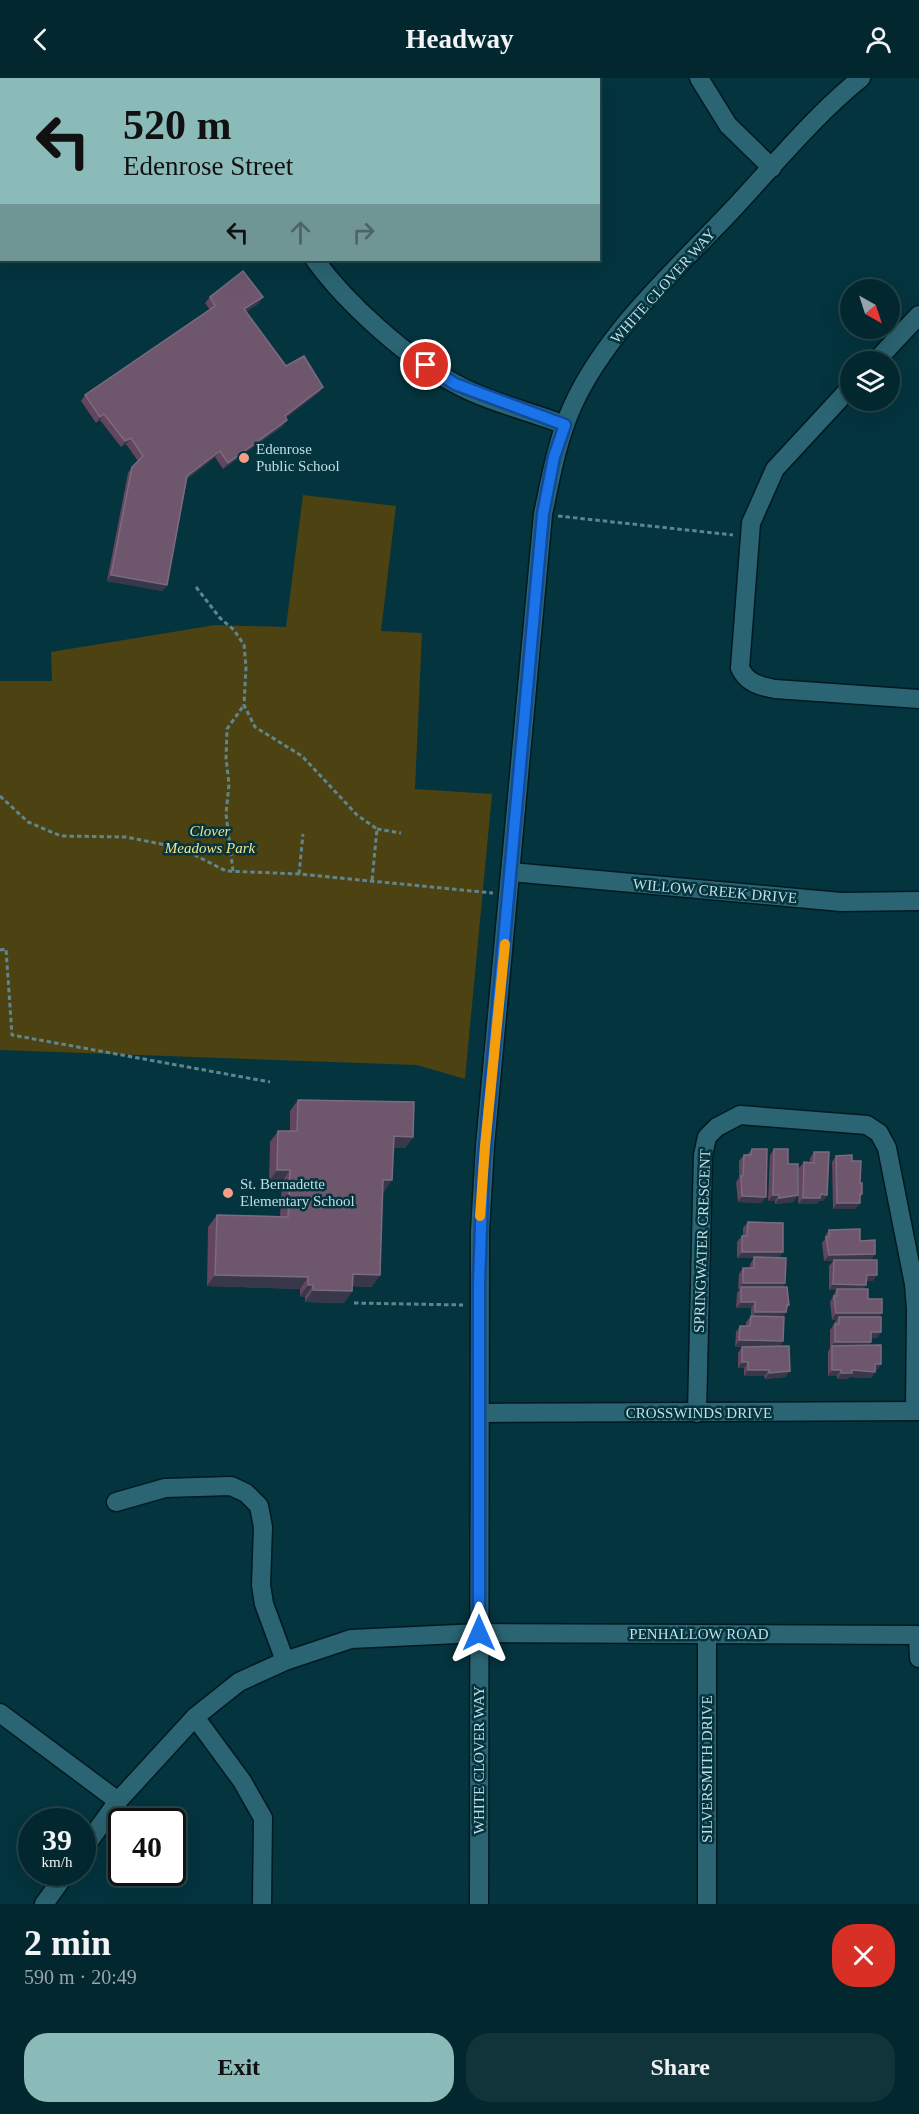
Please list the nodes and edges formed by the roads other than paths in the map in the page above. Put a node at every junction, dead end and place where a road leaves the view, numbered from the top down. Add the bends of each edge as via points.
1 (699, 78) edge
2 (861, 78) edge
3 (771, 168) junction
4 (316, 261) edge
5 (919, 315) edge
6 (885, 351) edge
7 (840, 399) edge
8 (565, 425) junction
9 (919, 699) edge
10 (511, 872) junction
11 (919, 901) edge
12 (917, 1411) edge
13 (480, 1413) junction
14 (697, 1413) junction
15 (116, 1502) dead end
16 (479, 1633) junction
17 (707, 1634) junction
18 (919, 1635) edge
19 (919, 1658) edge
20 (285, 1661) junction
21 (0, 1713) edge
22 (195, 1717) junction
23 (118, 1801) junction
24 (96, 1832) edge
25 (57, 1886) edge
26 (44, 1904) edge
27 (262, 1904) edge
28 (479, 1904) edge
29 (707, 1904) edge

1 - 3 street via 728,125
2 - 3 street, WHITE CLOVER WAY
3 - 8 street, WHITE CLOVER WAY via 611,343
4 - 8 street via 332,284 426,365 455,384
5 - 6 street
7 - 9 street via 775,469 751,523 740,668 744,677 757,685 775,689
8 - 10 street, WHITE CLOVER WAY via 543,514
10 - 11 street, WILLOW CREEK DRIVE via 841,902
10 - 13 street, WHITE CLOVER WAY via 483,1170
12 - 14 street, CROSSWINDS DRIVE
12 - 14 street, SPRINGWATER CRESCENT via 914,1284 887,1148 879,1133 867,1125 740,1115 707,1137 703,1155
13 - 14 street, CROSSWINDS DRIVE
13 - 16 street, WHITE CLOVER WAY
15 - 20 street via 165,1488 231,1486 246,1493 259,1506 264,1604
16 - 17 street, PENHALLOW ROAD
16 - 20 street, PENHALLOW ROAD via 351,1639
16 - 28 street, WHITE CLOVER WAY
17 - 18 street, PENHALLOW ROAD
17 - 29 street, SILVERSMITH DRIVE
18 - 19 street
20 - 22 street, PENHALLOW ROAD via 239,1682
21 - 23 street
22 - 23 street, PENHALLOW ROAD
22 - 27 street via 242,1781 263,1818
23 - 24 street, PENHALLOW ROAD
25 - 26 street

